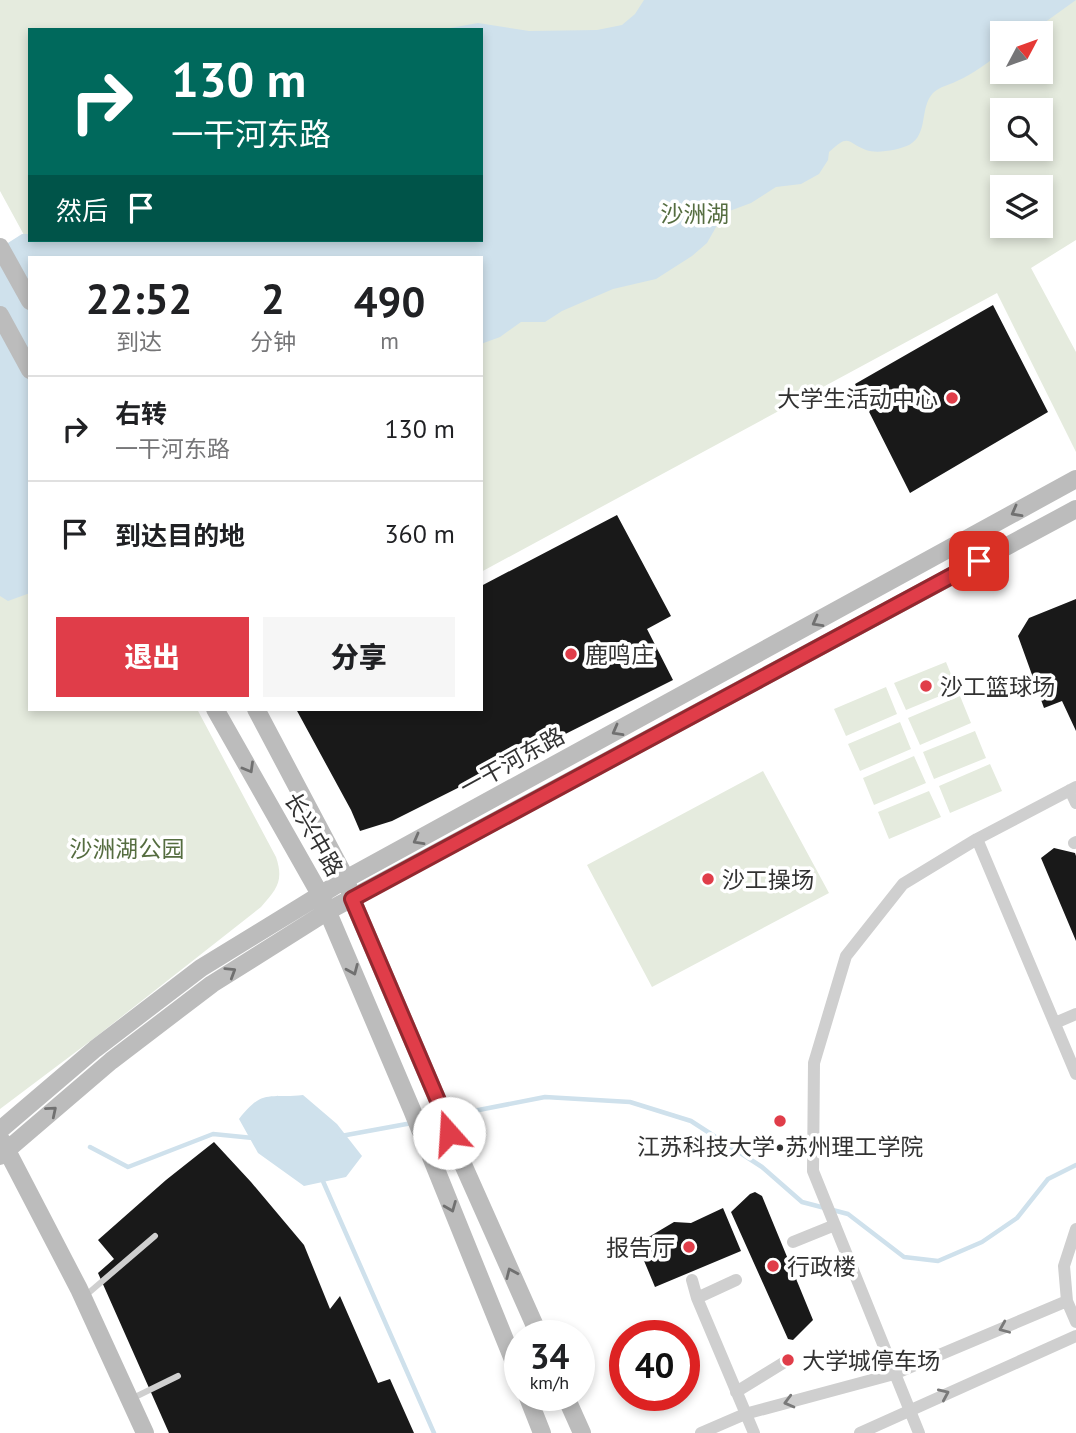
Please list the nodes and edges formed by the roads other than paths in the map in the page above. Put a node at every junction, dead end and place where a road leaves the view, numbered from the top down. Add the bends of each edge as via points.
1 (0, 247) edge
2 (28, 297) edge
3 (0, 315) edge
4 (28, 366) edge
5 (1076, 480) edge
6 (1076, 509) edge
7 (216, 711) edge
8 (257, 711) edge
9 (1073, 789) edge
10 (1076, 803) edge
11 (977, 839) junction
12 (346, 879) junction
13 (352, 899) junction
14 (325, 903) junction
15 (1076, 1014) edge
16 (1055, 1023) junction
17 (1076, 1074) edge
18 (0, 1130) edge
19 (3, 1147) edge
20 (834, 1222) junction
21 (1076, 1229) edge
22 (155, 1236) dead end
23 (793, 1242) dead end
24 (692, 1280) dead end
25 (736, 1280) dead end
26 (83, 1297) junction
27 (697, 1298) junction
28 (1067, 1301) junction
29 (532, 1320) edge
30 (1075, 1320) edge
31 (1076, 1336) edge
32 (504, 1337) edge
33 (788, 1360) dead end
34 (894, 1374) junction
35 (178, 1376) dead end
36 (736, 1392) junction
37 (130, 1400) junction
38 (909, 1410) junction
39 (533, 1411) edge
40 (572, 1411) edge
41 (745, 1413) junction
42 (145, 1433) edge
43 (542, 1433) edge
44 (582, 1433) edge
45 (701, 1433) edge
46 (754, 1433) edge
47 (860, 1433) edge
48 (919, 1433) edge

1 - 2 street
3 - 4 street
5 -> 12 street, 一干河东路
6 - 13 street, 一干河东路
7 -> 14 street, 长兴中路
8 - 12 street, 长兴中路
9 - 10 street
9 - 11 street
11 - 16 street
11 - 20 street via 904,884 846,956 814,1063 813,1171
12 - 13 street, 长兴中路
12 - 14 street, 一干河东路
13 - 14 street, 一干河东路
29 -> 13 street, 长兴中路
14 - 18 street, 一干河东路 via 201,968
19 -> 14 street, 一干河东路 via 212,984
14 -> 32 street, 长兴中路
15 - 16 street
16 - 17 street
19 - 26 street
20 - 23 street
20 - 34 street
21 - 28 street via 1065,1266
22 - 26 lane
24 - 27 street
25 - 27 street
26 - 37 street
27 - 36 street
28 - 30 street
28 -> 34 street
38 -> 31 street
33 - 36 street
34 - 38 street
34 -> 41 street
35 - 37 lane
36 - 41 street
37 - 42 street
38 - 47 street
38 - 48 street
39 - 43 street
40 - 44 street
41 - 45 street
41 - 46 street

